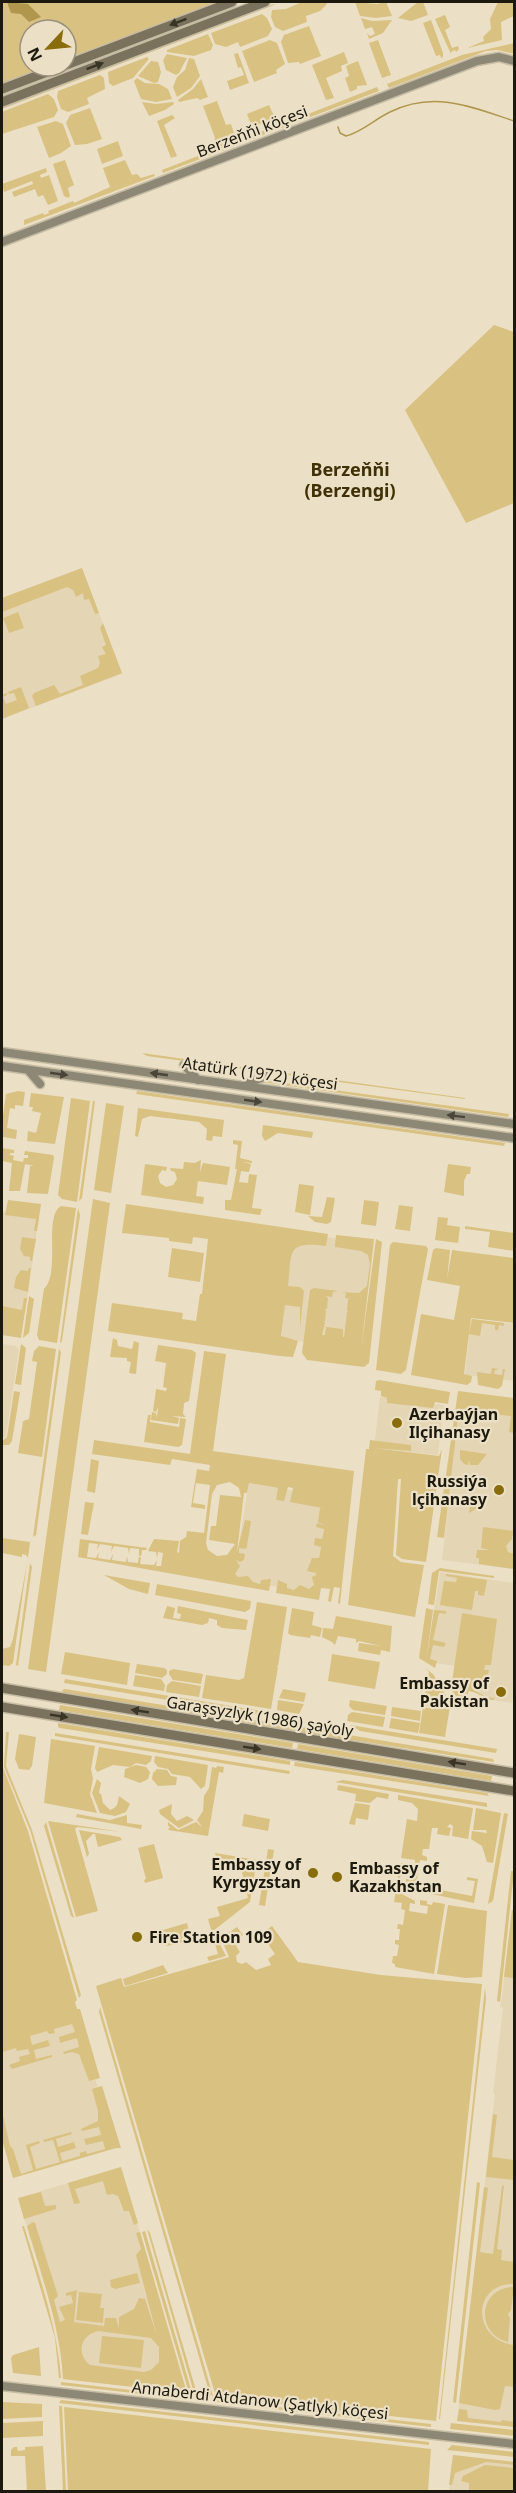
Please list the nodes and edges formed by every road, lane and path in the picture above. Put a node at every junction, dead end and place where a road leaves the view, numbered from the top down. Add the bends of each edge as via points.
1 (232, 2) edge
2 (265, 2) edge
3 (78, 60) edge
4 (514, 61) edge
5 (30, 78) edge
6 (2, 89) edge
7 (2, 102) edge
8 (2, 242) edge
9 (2, 1052) edge
10 (184, 1065) dead end
11 (2, 1066) edge
12 (28, 1070) junction
13 (266, 1076) dead end
14 (198, 1080) junction
15 (40, 1084) dead end
16 (243, 1086) junction
17 (514, 1124) edge
18 (514, 1138) edge
19 (2, 1688) edge
20 (2, 1707) edge
21 (514, 1773) edge
22 (514, 1791) edge
23 (2, 2386) edge
24 (514, 2444) edge

1 -> 3 main road
7 -> 2 main road
4 - 8 main road, Berzeňňi köçesi via 499,57 477,61
5 - 6 main road
14 -> 9 main road, Atatürk (1972) köçesi
10 - 14 main road
11 - 12 main road, Atatürk (1972) köçesi
12 - 15 main road
12 -> 18 main road, Atatürk (1972) köçesi
13 - 16 main road
14 - 16 main road, Atatürk (1972) köçesi
17 -> 16 main road, Atatürk (1972) köçesi
21 -> 19 main road, Garaşsyzlyk (1986) şaýoly
20 -> 22 main road, Garaşsyzlyk (1986) şaýoly
23 - 24 main road, Annaberdi Atdanow (Şatlyk) köçesi

